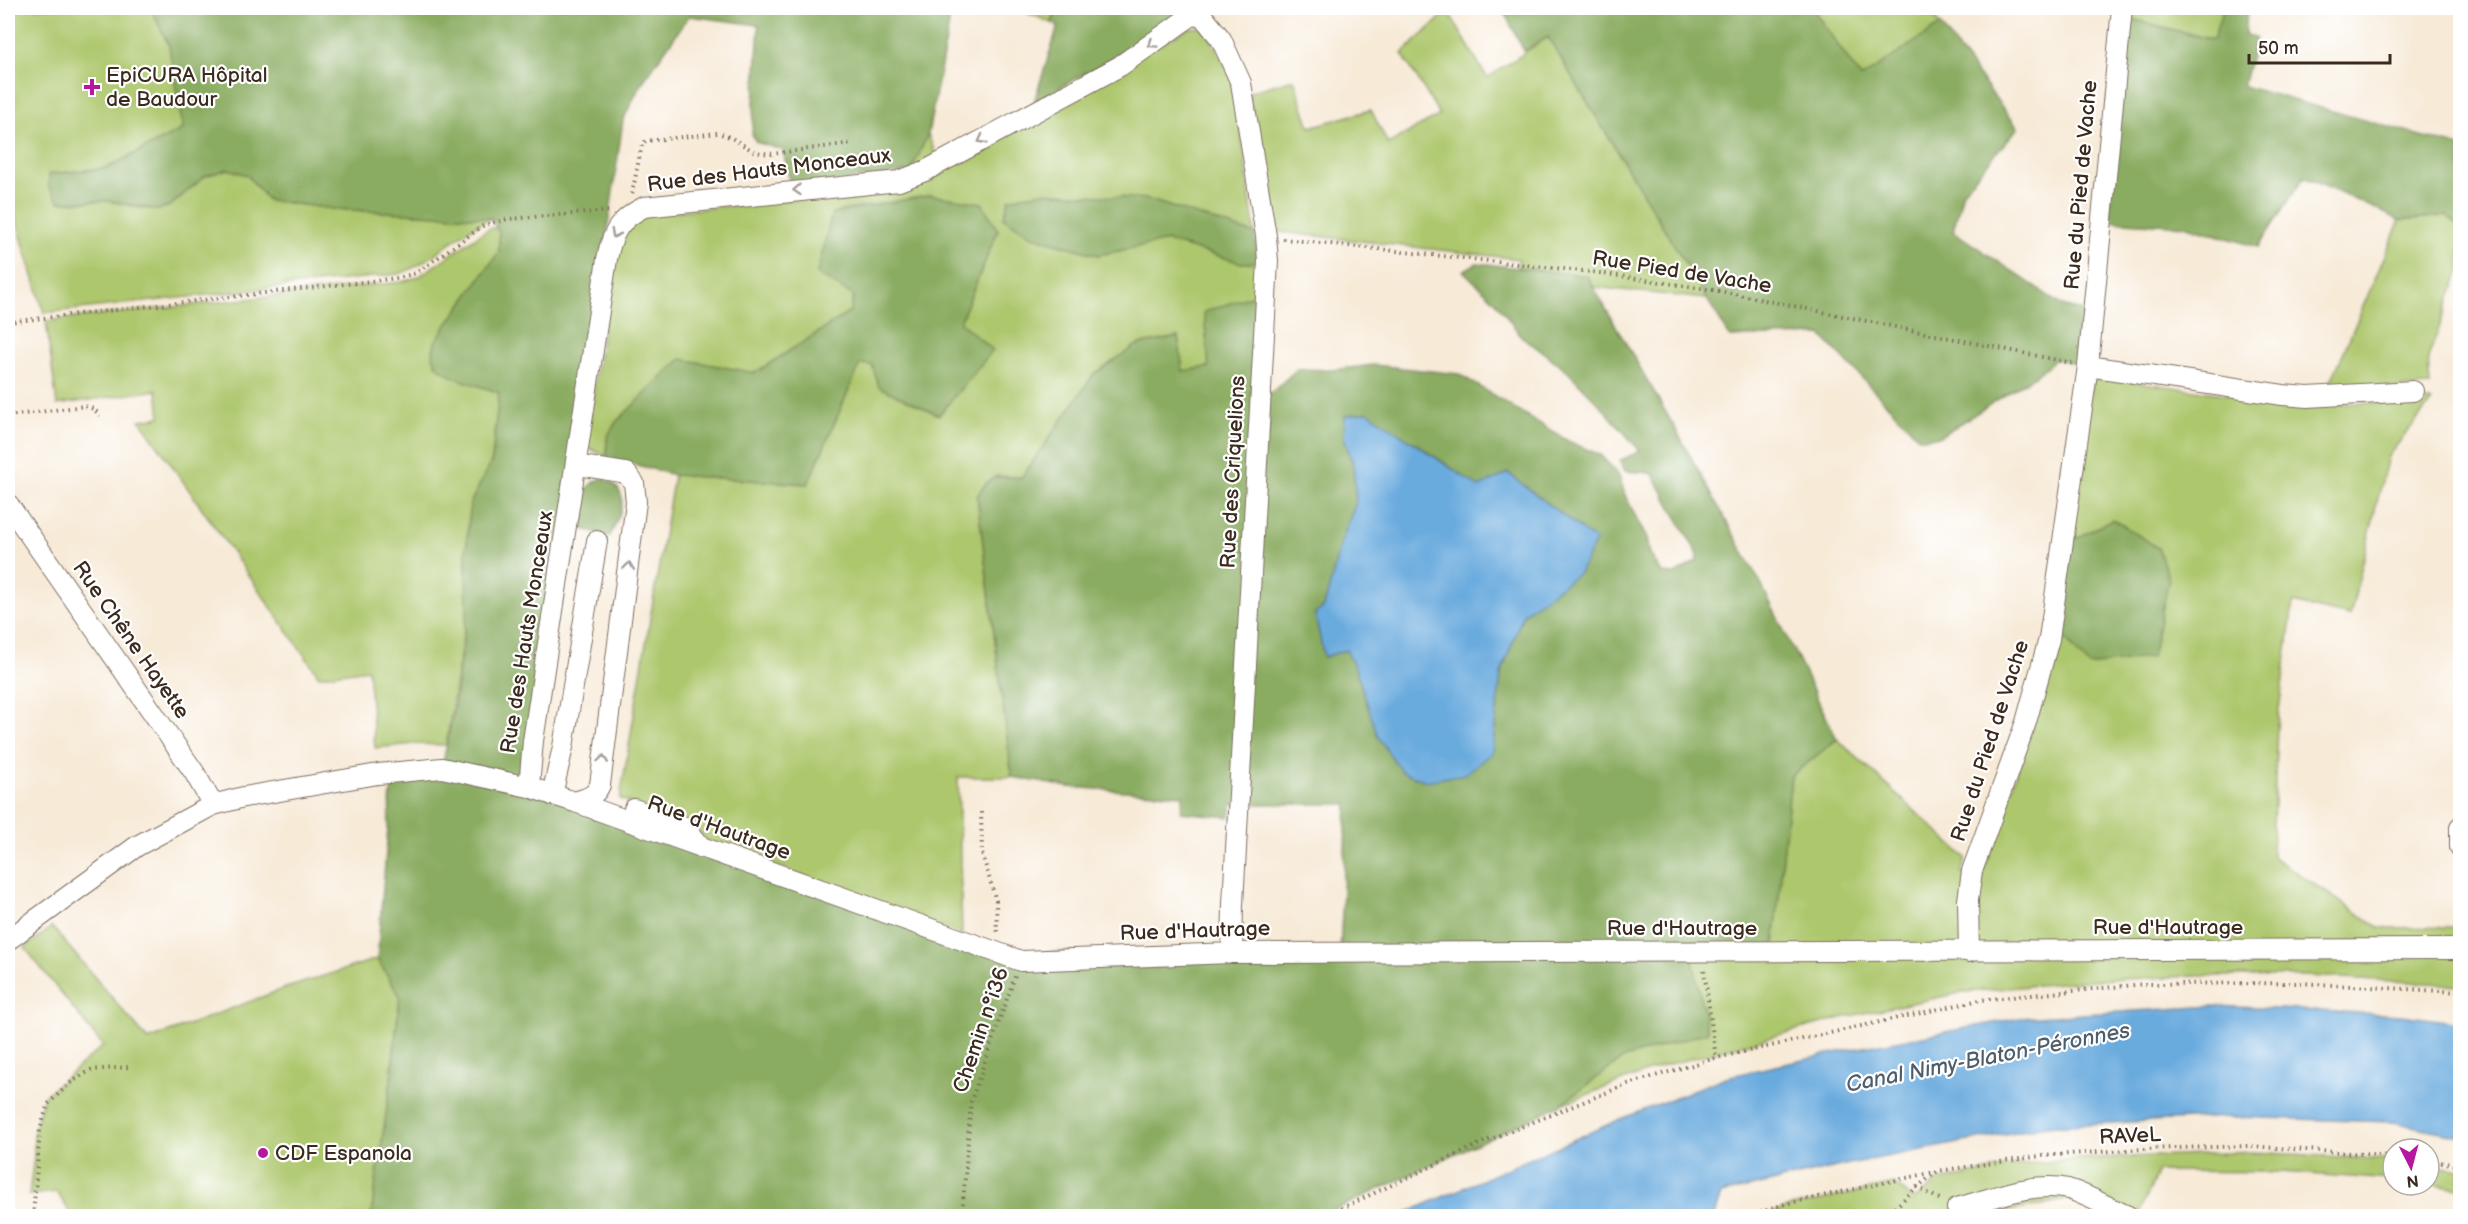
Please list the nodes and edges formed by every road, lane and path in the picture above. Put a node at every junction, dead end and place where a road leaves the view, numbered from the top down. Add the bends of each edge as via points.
1 (1199, 8) edge
2 (2122, 8) edge
3 (853, 143) dead end
4 (628, 215) junction
5 (1266, 236) junction
6 (8, 322) edge
7 (2088, 366) junction
8 (2413, 391) dead end
9 (8, 416) edge
10 (100, 416) dead end
11 (577, 465) junction
12 (8, 504) edge
13 (597, 541) dead end
14 (600, 785) junction
15 (529, 788) junction
16 (552, 795) junction
17 (575, 802) junction
18 (213, 805) junction
19 (981, 812) dead end
20 (2460, 826) edge
21 (2460, 847) edge
22 (702, 848) junction
23 (8, 940) edge
24 (2460, 949) edge
25 (1968, 952) junction
26 (1232, 953) junction
27 (997, 954) junction
28 (1021, 961) junction
29 (1704, 970) dead end
30 (2460, 992) edge
31 (1716, 1058) junction
32 (129, 1068) dead end
33 (2381, 1155) edge
34 (2441, 1163) edge
35 (2460, 1165) edge
36 (1938, 1171) junction
37 (1917, 1187) junction
38 (1957, 1208) joint
39 (33, 1216) edge
40 (962, 1216) edge
41 (1325, 1216) edge
42 (1749, 1216) edge
43 (1886, 1216) edge
44 (2128, 1216) edge

1 -> 4 street, Rue des Hauts Monceaux via 1120,66 925,171 899,181 658,205
1 - 5 street, Rue des Criquelions via 1221,39 1241,83
2 - 7 street, Rue du Pied de Vache
3 - 4 path via 772,154 755,152 718,133 646,141 642,144
4 - 6 path via 608,211 508,219 484,225 416,273 398,278
4 -> 11 street, Rue des Hauts Monceaux via 610,243
5 - 7 path, Rue Pied de Vache via 1592,272 1720,291
5 - 26 street, Rue des Criquelions via 1268,261
7 - 8 street via 2308,397
7 - 25 street, Rue du Pied de Vache via 2049,639 2026,722 1972,871
9 - 10 path via 85,406
14 -> 11 street via 636,502 634,483 626,473
11 - 15 street, Rue des Hauts Monceaux
12 - 18 street, Rue Chêne Hayette
13 - 16 street
14 - 17 street via 592,797
14 - 22 street via 607,799 685,827
15 - 16 street, Rue d'Hautrage
15 - 18 street, Rue d'Hautrage via 442,768 367,776
16 - 17 street, Rue d'Hautrage
17 - 22 street, Rue d'Hautrage
18 - 23 street, Rue d'Hautrage via 137,846
19 - 27 path via 982,853 996,901
20 - 21 street
22 - 27 street, Rue d'Hautrage
24 - 25 street, Rue d'Hautrage
25 - 26 street, Rue d'Hautrage
26 - 28 street, Rue d'Hautrage
27 - 28 street, Rue d'Hautrage
28 - 40 path, Chemin n°i36 via 971,1101
29 - 31 path
30 - 31 path via 2298,983 2145,984 1980,1000
31 - 41 path via 1628,1084 1486,1142
32 - 39 path via 90,1070 48,1104 40,1130
33 - 36 path, RAVeL via 2249,1146 2142,1149 2041,1156
34 - 35 path
36 - 37 path, RAVeL
36 - 42 path via 1785,1204
37 - 38 path
37 - 43 path, RAVeL
38 - 44 street via 2024,1190 2059,1188

